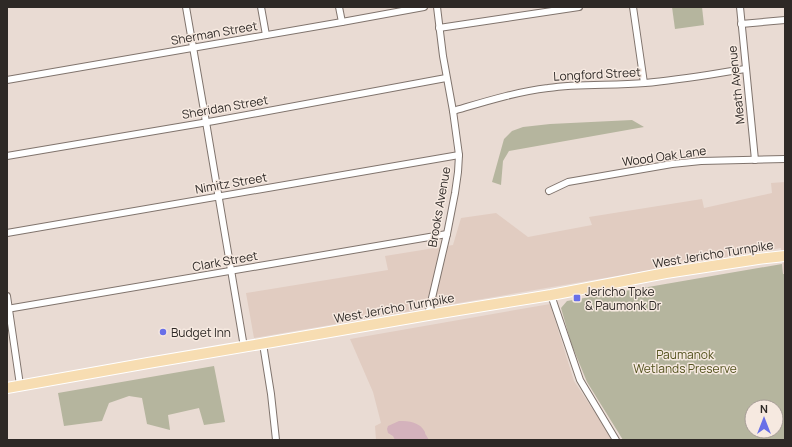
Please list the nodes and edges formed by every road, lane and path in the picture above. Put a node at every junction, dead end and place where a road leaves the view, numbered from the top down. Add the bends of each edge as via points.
1 (186, 7) edge
2 (261, 7) edge
3 (339, 7) edge
4 (424, 7) edge
5 (437, 7) edge
6 (579, 7) edge
7 (633, 7) edge
8 (740, 7) edge
9 (785, 20) edge
10 (342, 22) junction
11 (742, 24) junction
12 (439, 28) junction
13 (266, 35) junction
14 (193, 48) junction
15 (745, 69) junction
16 (446, 78) junction
17 (7, 80) edge
18 (644, 83) junction
19 (453, 111) junction
20 (206, 122) junction
21 (459, 155) junction
22 (7, 156) edge
23 (755, 160) junction
24 (785, 160) edge
25 (549, 191) dead end
26 (218, 196) junction
27 (7, 233) edge
28 (447, 234) junction
29 (785, 256) edge
30 (231, 271) junction
31 (551, 295) junction
32 (7, 296) edge
33 (8, 308) edge
34 (428, 315) junction
35 (263, 344) junction
36 (244, 347) junction
37 (20, 385) junction
38 (7, 388) edge
39 (276, 440) edge
40 (616, 440) edge

1 - 14 street
2 - 13 street
3 - 10 street
4 - 10 street, Sherman Street
5 - 12 street, Brooks Avenue
6 - 12 street
7 - 18 street
8 - 11 street, Meath Avenue
9 - 11 street
10 - 13 street, Sherman Street
11 - 15 street, Meath Avenue
12 - 16 street, Brooks Avenue
13 - 14 street, Sherman Street
14 - 17 street, Sherman Street
14 - 20 street
15 - 18 street, Longford Street
15 - 23 street, Meath Avenue
16 - 19 street, Brooks Avenue
16 - 20 street, Sheridan Street
18 - 19 street, Longford Street via 546,88
19 - 21 street, Brooks Avenue
20 - 22 street, Sheridan Street
20 - 26 street
21 - 26 street, Nimitz Street
21 - 28 street, Brooks Avenue
23 - 24 street, Wood Oak Lane
23 - 25 street, Wood Oak Lane via 672,164 568,182
26 - 27 street, Nimitz Street
26 - 30 street
28 - 30 street, Clark Street
28 - 34 street, Brooks Avenue
29 - 31 main road, West Jericho Turnpike via 688,270
30 - 33 street, Clark Street
30 - 36 street
31 - 34 main road, West Jericho Turnpike
31 - 40 street via 580,380
32 - 33 street
33 - 37 street
34 - 35 main road, West Jericho Turnpike
35 - 36 main road, West Jericho Turnpike
35 - 39 street
36 - 37 main road, West Jericho Turnpike
37 - 38 main road, West Jericho Turnpike

